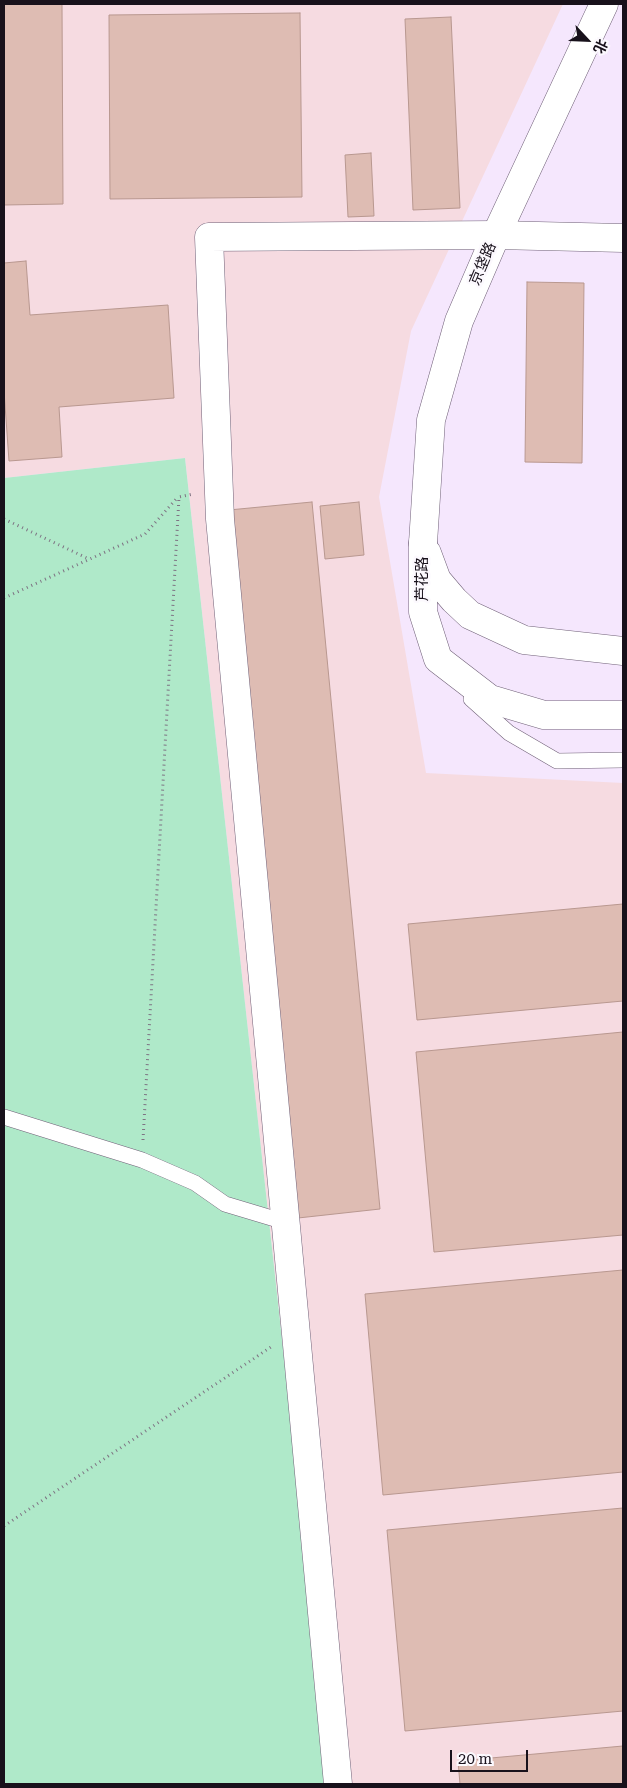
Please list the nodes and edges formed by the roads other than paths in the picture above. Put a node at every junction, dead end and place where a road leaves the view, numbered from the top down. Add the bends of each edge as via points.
1 (604, 4) edge
2 (496, 235) junction
3 (623, 238) edge
4 (423, 543) junction
5 (623, 637) edge
6 (524, 640) junction
7 (623, 651) edge
8 (438, 659) junction
9 (623, 715) edge
10 (623, 760) edge
11 (4, 1117) edge
12 (285, 1222) junction
13 (338, 1784) edge

1 - 2 street, 京垡路
2 - 3 street
2 - 4 street, 京垡路 via 459,321 431,420
2 - 12 street via 209,238 220,519
4 - 6 street, 芦花路 via 437,580 454,600 470,615
4 - 8 street, 芦花路 via 423,612
5 - 6 lane
6 - 7 street, 芦花路
8 - 9 street via 490,699 544,715
8 - 10 lane via 473,700 509,733 557,761
11 - 12 lane via 142,1160 195,1183 225,1204
12 - 13 street

